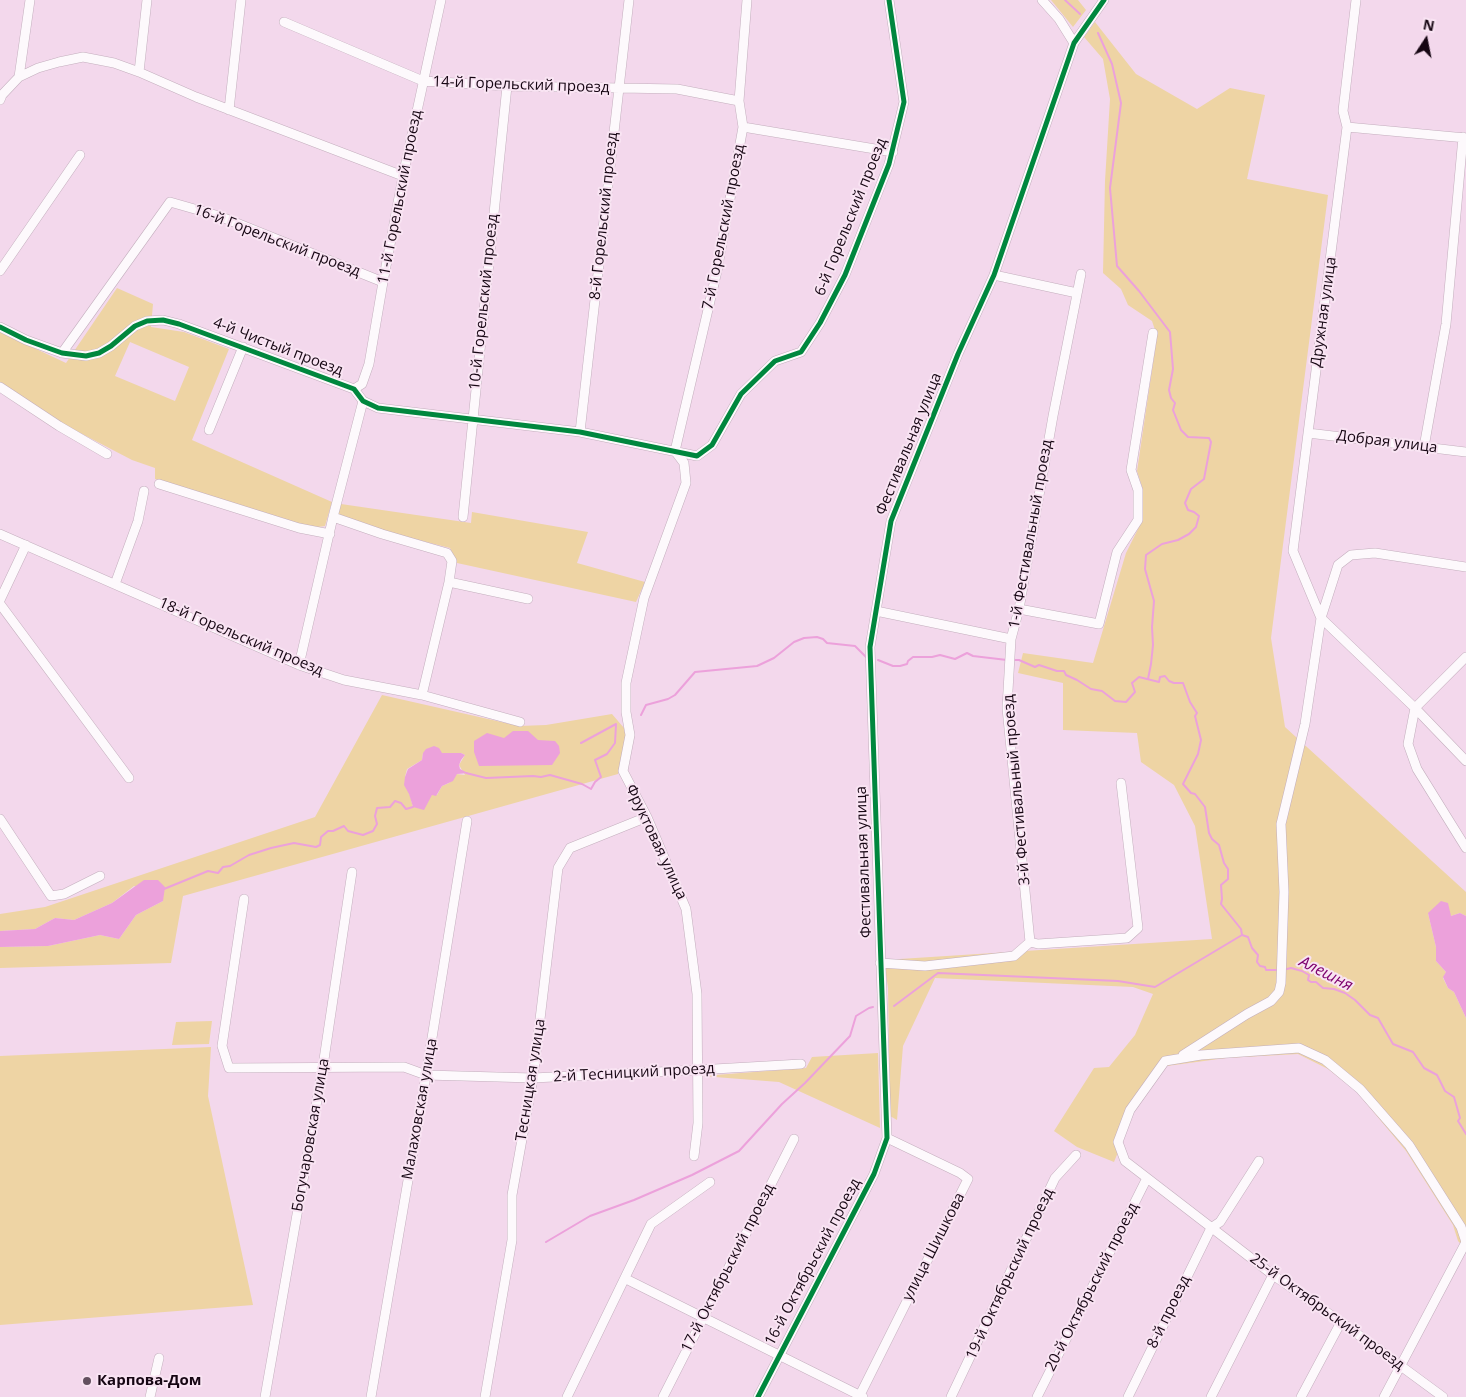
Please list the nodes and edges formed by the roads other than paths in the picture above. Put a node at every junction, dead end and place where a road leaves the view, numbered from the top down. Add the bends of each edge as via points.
1 (30, 0) edge
2 (147, 0) edge
3 (241, 0) edge
4 (442, 0) edge
5 (629, 0) edge
6 (747, 0) edge
7 (889, 0) edge
8 (1042, 0) edge
9 (1104, 0) edge
10 (1356, 0) edge
11 (284, 22) dead end
12 (1074, 43) junction
13 (139, 72) junction
14 (19, 77) junction
15 (423, 81) junction
16 (507, 86) junction
17 (618, 88) junction
18 (0, 100) edge
19 (738, 101) junction
20 (229, 110) junction
21 (743, 127) junction
22 (1347, 127) junction
23 (1464, 137) edge
24 (893, 152) junction
25 (80, 155) dead end
26 (403, 176) junction
27 (0, 271) edge
28 (1081, 274) dead end
29 (994, 275) junction
30 (383, 282) junction
31 (1077, 293) junction
32 (0, 327) edge
33 (1153, 333) dead end
34 (243, 347) junction
35 (62, 353) junction
36 (0, 387) edge
37 (354, 389) junction
38 (363, 400) junction
39 (472, 419) junction
40 (209, 430) dead end
41 (580, 432) junction
42 (1308, 433) junction
43 (1424, 446) junction
44 (675, 451) junction
45 (1466, 452) edge
46 (107, 454) dead end
47 (159, 484) dead end
48 (144, 491) dead end
49 (333, 517) junction
50 (463, 517) dead end
51 (0, 534) edge
52 (330, 534) junction
53 (26, 546) junction
54 (1466, 567) edge
55 (448, 582) junction
56 (115, 584) junction
57 (528, 599) dead end
58 (0, 600) edge
59 (0, 604) edge
60 (1019, 609) junction
61 (876, 611) junction
62 (1321, 618) junction
63 (1011, 639) junction
64 (1466, 657) edge
65 (299, 665) junction
66 (422, 695) junction
67 (1415, 708) junction
68 (520, 722) dead end
69 (1466, 761) edge
70 (129, 778) dead end
71 (1121, 783) dead end
72 (647, 816) junction
73 (0, 819) edge
74 (467, 821) dead end
75 (1466, 848) edge
76 (352, 872) dead end
77 (100, 876) dead end
78 (244, 899) dead end
79 (1030, 942) junction
80 (880, 963) junction
81 (1179, 1058) junction
82 (801, 1064) dead end
83 (323, 1066) junction
84 (697, 1070) junction
85 (426, 1075) junction
86 (533, 1078) junction
87 (887, 1138) junction
88 (794, 1139) dead end
89 (1076, 1155) dead end
90 (694, 1156) dead end
91 (1260, 1162) dead end
92 (1147, 1178) junction
93 (710, 1182) dead end
94 (1211, 1228) junction
95 (1466, 1242) edge
96 (1273, 1274) junction
97 (626, 1279) junction
98 (702, 1317) junction
99 (1341, 1322) junction
100 (778, 1356) junction
101 (158, 1358) dead end
102 (1400, 1364) junction
103 (861, 1396) edge
104 (150, 1397) edge
105 (265, 1397) edge
106 (371, 1397) edge
107 (484, 1397) edge
108 (567, 1397) edge
109 (663, 1397) edge
110 (758, 1397) edge
111 (951, 1397) edge
112 (1037, 1397) edge
113 (1128, 1397) edge
114 (1211, 1397) edge
115 (1301, 1397) edge
116 (1384, 1397) edge
117 (1443, 1397) edge

1 - 14 street
2 - 13 street
3 - 20 street
4 - 15 street, 11-й Горельский проезд
5 - 17 street, 8-й Горельский проезд
6 - 19 street, 7-й Горельский проезд
7 - 24 street, 6-й Горельский проезд via 904,102
8 - 12 street
9 - 12 street, Фестивальная улица
10 - 22 street, Дружная улица via 1343,111
11 - 15 street, 14-й Горельский проезд
12 - 29 street, Фестивальная улица
13 - 14 street via 83,57 38,68
13 - 20 street
14 - 18 street
15 - 16 street, 14-й Горельский проезд
15 - 26 street, 11-й Горельский проезд
16 - 17 street, 14-й Горельский проезд
16 - 39 street, 10-й Горельский проезд
17 - 19 street, 14-й Горельский проезд via 677,89
17 - 41 street, 8-й Горельский проезд
19 - 21 street, 7-й Горельский проезд
20 - 26 street
21 - 24 street
21 - 44 street, 7-й Горельский проезд via 717,271
22 - 23 street
22 - 42 street, Дружная улица
23 - 43 street via 1446,324
24 - 44 street, 6-й Горельский проезд via 845,275 820,324 801,352 775,361 741,394 712,445 697,456
25 - 27 street
26 - 30 street, 11-й Горельский проезд
28 - 31 street, 1-й Фестивальный проезд
29 - 31 street
29 - 61 street, Фестивальная улица via 958,354 891,522
30 - 35 street, 16-й Горельский проезд via 219,216 170,202
30 - 37 street, 11-й Горельский проезд via 369,364 362,384
31 - 60 street, 1-й Фестивальный проезд
32 - 35 street, 4-й Чистый проезд
33 - 60 street via 1131,470 1138,490 1138,520 1117,552 1099,624
34 - 35 street, 4-й Чистый проезд via 163,320 135,326 99,353 86,356
34 - 37 street, 4-й Чистый проезд
34 - 40 street, 4-й Чистый проезд
36 - 46 street
37 - 38 street, 4-й Чистый проезд
38 - 39 street, 4-й Чистый проезд via 378,408
38 - 49 street
39 - 41 street, 4-й Чистый проезд
39 - 50 street, 10-й Горельский проезд
41 - 44 street, 4-й Чистый проезд
42 - 43 street, Добрая улица
42 - 62 street, Дружная улица via 1293,551
43 - 45 street, Добрая улица
44 - 72 street, Фруктовая улица via 684,463 686,483 644,598 626,683 630,735 623,771
47 - 52 street via 299,528
48 - 56 street via 138,521
49 - 52 street
49 - 55 street via 447,553 452,561
51 - 53 street, 18-й Горельский проезд
52 - 65 street
53 - 56 street, 18-й Горельский проезд
53 - 58 street
54 - 62 street via 1375,553 1351,555 1338,565
55 - 57 street
55 - 66 street
56 - 65 street, 18-й Горельский проезд
59 - 70 street
60 - 63 street, 1-й Фестивальный проезд
61 - 63 street, 1-й Фестивальный проезд
61 - 80 street, Фестивальная улица via 870,648
62 - 67 street
62 - 81 street via 1305,724 1281,824 1284,892 1279,992 1271,1001
63 - 79 street, 3-й Фестивальный проезд via 1007,708
64 - 67 street
65 - 66 street, 18-й Горельский проезд via 344,680
66 - 68 street, 18-й Горельский проезд
67 - 69 street
67 - 75 street via 1408,744 1417,769
71 - 79 street via 1138,928 1127,938
72 - 84 street, Фруктовая улица via 686,909 697,994
72 - 86 street, Тесницкая улица via 570,848 558,868
73 - 77 street via 51,896 64,894
74 - 85 street, Малаховская улица
76 - 83 street, Богучаровская улица
78 - 83 street, 2-й Тесницкий проезд via 222,1046 229,1068
79 - 80 street via 1014,956 925,966
80 - 87 street, Фестивальная улица
81 - 92 street, 25-й Октябрьский проезд via 1165,1061 1130,1110 1118,1142 1125,1161
81 - 95 street via 1299,1048 1325,1060 1360,1089 1409,1145 1461,1227
82 - 84 street, 2-й Тесницкий проезд
83 - 85 street, 2-й Тесницкий проезд via 404,1067
83 - 105 street, Богучаровская улица
84 - 86 street, 2-й Тесницкий проезд
84 - 90 street, Фруктовая улица via 698,1123
85 - 86 street, 2-й Тесницкий проезд
85 - 106 street, Малаховская улица
86 - 107 street, Тесницкая улица via 512,1194 512,1240
87 - 100 street, 16-й Октябрьский проезд via 874,1174
87 - 103 street, улица Шишкова via 968,1179
88 - 98 street, 17-й Октябрьский проезд
89 - 111 street, 19-й Октябрьский проезд via 1055,1178
91 - 94 street via 1220,1222
92 - 94 street, 25-й Октябрьский проезд
92 - 112 street, 20-й Октябрьский проезд
93 - 97 street via 652,1224
94 - 96 street, 25-й Октябрьский проезд
94 - 113 street, 8-й проезд
95 - 102 street
96 - 99 street, 25-й Октябрьский проезд
96 - 114 street
97 - 98 street
97 - 108 street
98 - 100 street
98 - 109 street, 17-й Октябрьский проезд
99 - 102 street, 25-й Октябрьский проезд
99 - 115 street
100 - 103 street
100 - 110 street, 16-й Октябрьский проезд
101 - 104 street
102 - 116 street
102 - 117 street, 25-й Октябрьский проезд

